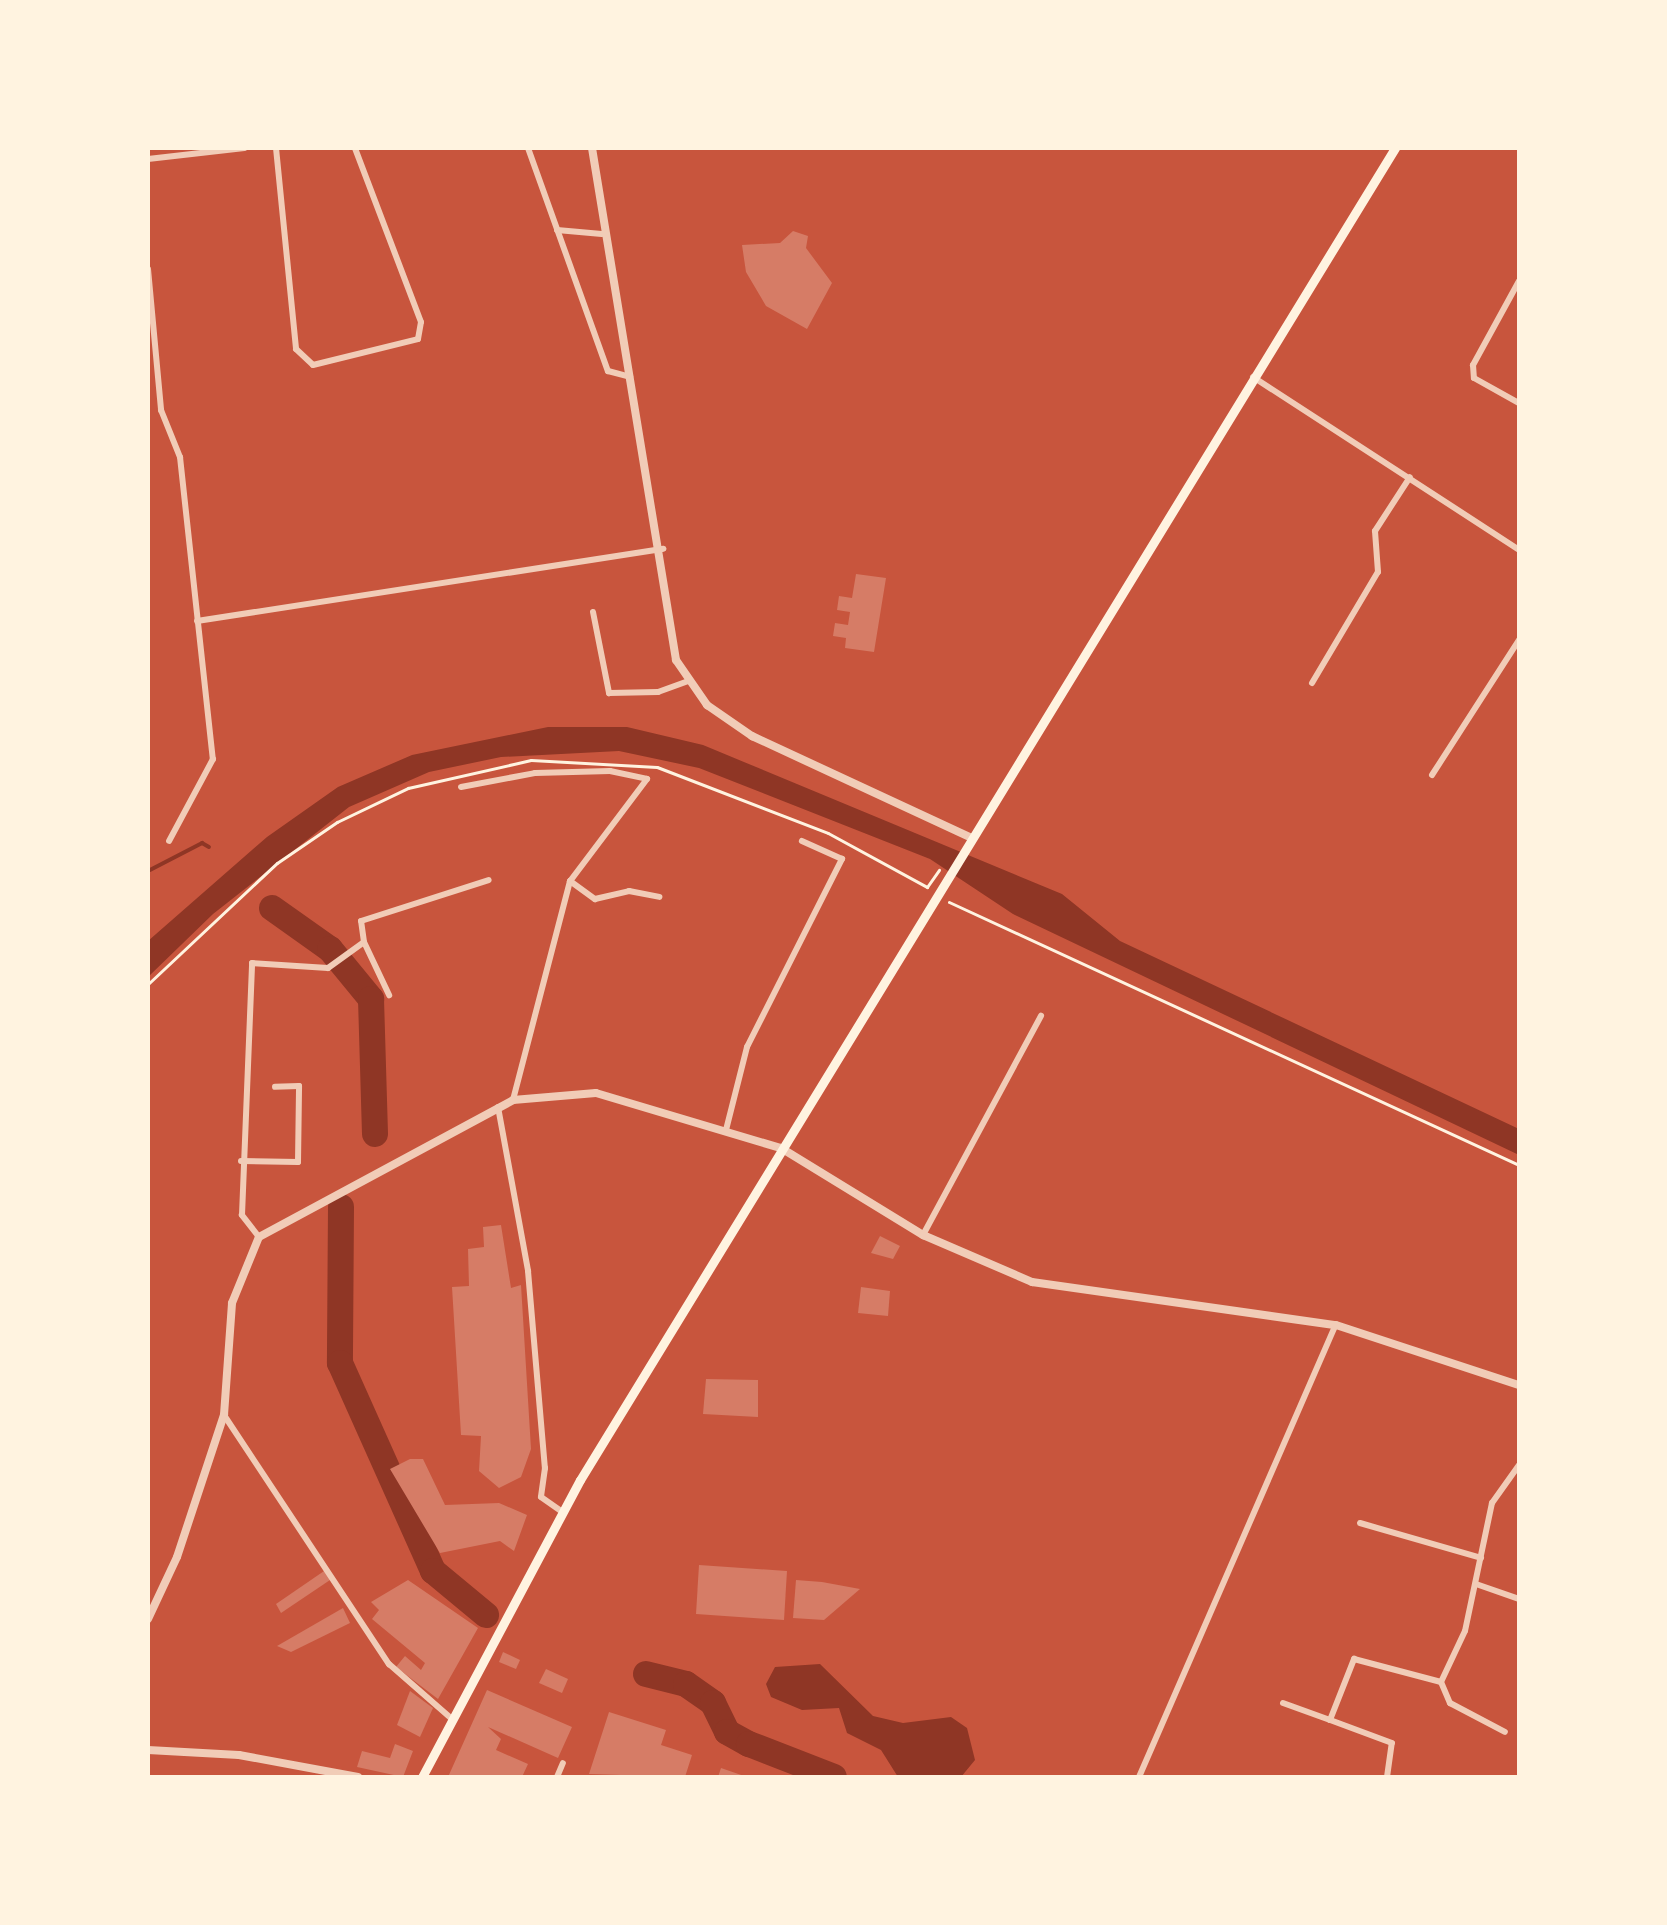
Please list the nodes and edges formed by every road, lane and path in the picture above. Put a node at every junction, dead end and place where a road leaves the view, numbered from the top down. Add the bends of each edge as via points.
1 (244, 148) edge
2 (276, 148) edge
3 (355, 148) edge
4 (528, 148) edge
5 (592, 148) edge
6 (1395, 148) edge
7 (148, 159) edge
8 (557, 230) junction
9 (602, 234) junction
10 (148, 269) edge
11 (1519, 281) edge
12 (1253, 377) junction
13 (633, 378) junction
14 (1519, 403) edge
15 (1410, 477) junction
16 (663, 549) junction
17 (1519, 550) edge
18 (593, 612) dead end
19 (197, 621) junction
20 (1519, 640) edge
21 (689, 681) junction
22 (1312, 683) dead end
23 (1432, 775) dead end
24 (461, 787) dead end
25 (972, 838) junction
26 (169, 841) dead end
27 (802, 841) dead end
28 (932, 877) dead end
29 (489, 880) dead end
30 (570, 881) junction
31 (659, 897) dead end
32 (948, 902) dead end
33 (364, 942) junction
34 (148, 984) edge
35 (389, 995) dead end
36 (1041, 1016) dead end
37 (275, 1087) dead end
38 (513, 1100) junction
39 (498, 1107) junction
40 (726, 1130) junction
41 (781, 1148) junction
42 (241, 1161) junction
43 (1519, 1165) edge
44 (923, 1235) junction
45 (259, 1237) junction
46 (1336, 1325) junction
47 (1519, 1385) edge
48 (224, 1415) junction
49 (1519, 1465) edge
50 (561, 1511) junction
51 (1360, 1523) dead end
52 (1481, 1558) junction
53 (1476, 1584) junction
54 (1519, 1599) edge
55 (148, 1619) edge
56 (1441, 1682) junction
57 (1283, 1703) dead end
58 (451, 1718) junction
59 (1330, 1720) junction
60 (1505, 1732) dead end
61 (148, 1750) edge
62 (563, 1763) dead end
63 (358, 1777) edge
64 (422, 1777) edge
65 (557, 1777) edge
66 (1139, 1777) edge
67 (1387, 1777) edge

1 - 7 street
2 - 3 street via 296,349 313,365 418,339 421,322
4 - 8 street
5 - 9 street
6 - 12 main road
8 - 9 street
8 - 13 street via 608,371
9 - 13 street
10 - 19 street via 161,410 180,457
11 - 14 street via 1473,365 1474,378
12 - 15 street
12 - 25 main road
13 - 16 street
15 - 17 street
15 - 22 street via 1375,531 1378,572
16 - 19 street
16 - 21 street via 676,660
18 - 21 street via 609,693 658,692
19 - 26 street via 213,759
20 - 23 street
21 - 25 street via 707,705 752,736
24 - 30 street via 535,773 610,771 647,779
25 - 41 main road
27 - 40 street via 842,859 747,1047
28 - 34 path via 927,887 716,785 615,760 531,760 408,788 337,822 277,863
29 - 33 street via 361,921
30 - 31 street via 595,899 629,891
30 - 38 street
32 - 43 path
33 - 35 street
33 - 42 street via 328,968 252,963
36 - 44 street
37 - 42 street via 299,1086 298,1162
38 - 39 street
38 - 40 street via 596,1093
39 - 45 street via 336,1190
39 - 50 street via 528,1271 545,1468 541,1497
40 - 41 street
41 - 44 street
41 - 50 main road
42 - 45 street via 242,1215
44 - 46 street via 1032,1282
45 - 48 street via 232,1303
46 - 47 street
46 - 66 street
48 - 55 street via 177,1557
48 - 58 street via 389,1664
49 - 52 street via 1492,1503
50 - 58 main road
51 - 52 street
52 - 53 street
53 - 54 street
53 - 56 street
56 - 59 street via 1359,1656
56 - 60 street via 1450,1703
57 - 59 street
58 - 64 main road
59 - 67 street via 1392,1743
61 - 63 street via 239,1755
62 - 65 street

